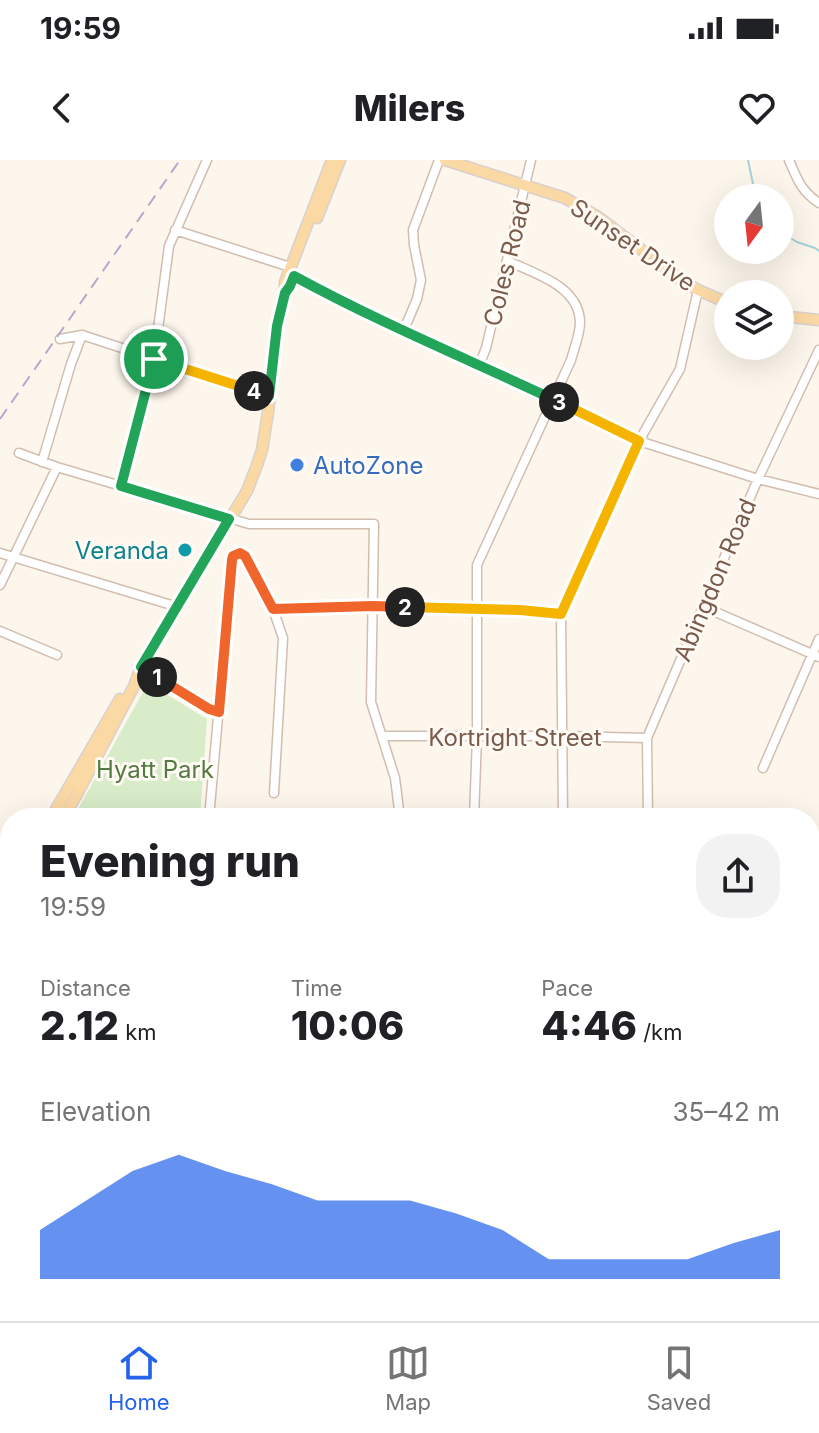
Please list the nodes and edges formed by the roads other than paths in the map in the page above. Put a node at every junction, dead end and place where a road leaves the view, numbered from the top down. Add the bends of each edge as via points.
1 (207, 160) edge
2 (332, 160) edge
3 (340, 160) edge
4 (439, 160) edge
5 (445, 160) edge
6 (531, 160) edge
7 (789, 160) edge
8 (526, 185) junction
9 (819, 203) edge
10 (175, 230) junction
11 (508, 261) junction
12 (292, 271) junction
13 (698, 290) junction
14 (714, 297) edge
15 (794, 318) edge
16 (816, 322) edge
17 (403, 332) junction
18 (82, 335) junction
19 (60, 339) dead end
20 (819, 350) edge
21 (154, 359) junction
22 (479, 366) junction
23 (269, 396) junction
24 (552, 399) junction
25 (639, 441) junction
26 (19, 453) dead end
27 (42, 462) junction
28 (57, 467) junction
29 (758, 479) junction
30 (121, 486) junction
31 (819, 494) edge
32 (229, 519) junction
33 (0, 553) edge
34 (12, 557) junction
35 (0, 585) edge
36 (373, 606) junction
37 (178, 607) junction
38 (704, 607) junction
39 (273, 609) junction
40 (477, 610) junction
41 (561, 614) junction
42 (0, 631) edge
43 (819, 639) edge
44 (57, 655) dead end
45 (816, 655) edge
46 (139, 671) junction
47 (219, 712) junction
48 (383, 736) junction
49 (563, 736) junction
50 (477, 737) junction
51 (647, 738) junction
52 (763, 768) dead end
53 (274, 793) dead end
54 (57, 808) edge
55 (69, 808) edge
56 (210, 808) edge
57 (399, 808) edge
58 (474, 808) edge
59 (563, 808) edge
60 (648, 808) edge

1 - 10 street
2 - 12 main road
3 - 12 main road
4 - 17 street via 413,230 421,280
5 - 8 main road, Sunset Drive
6 - 8 street, Coles Road
7 - 9 street via 807,195
8 - 11 street, Coles Road
8 - 13 main road, Sunset Drive via 598,217
10 - 12 street
10 - 21 street
11 - 22 street, Coles Road
11 - 24 street via 555,282 576,304 580,324 571,360
12 - 17 street
12 - 23 main road via 277,326
13 - 14 main road, Sunset Drive
13 - 25 street via 680,369
15 - 16 main road
17 - 22 street
18 - 19 street
18 - 21 street
18 - 27 street
20 - 29 street, Abingdon Road
21 - 23 street
21 - 30 street
22 - 24 street
23 - 32 main road via 262,450 247,491
24 - 25 street
24 - 40 street via 477,565
25 - 29 street
25 - 41 street
26 - 27 street
27 - 28 street
28 - 30 street
28 - 34 street
29 - 31 street
29 - 38 street, Abingdon Road
30 - 32 street
32 - 36 street via 249,524 374,524
32 - 37 main road
33 - 34 street
34 - 35 street
34 - 37 street
36 - 39 street
36 - 40 street
36 - 48 street via 371,702
37 - 46 main road
38 - 45 street
38 - 51 street, Abingdon Road
39 - 47 street via 245,556 233,556
39 - 53 street via 283,638
40 - 41 street
40 - 50 street
41 - 49 street
42 - 44 street
43 - 45 street
45 - 52 street
46 - 47 street
46 - 54 main road
46 - 55 main road
47 - 56 street
48 - 50 street, Kortright Street
48 - 57 street
49 - 50 street, Kortright Street
49 - 51 street, Kortright Street
49 - 59 street
50 - 58 street
51 - 60 street, Abingdon Road

